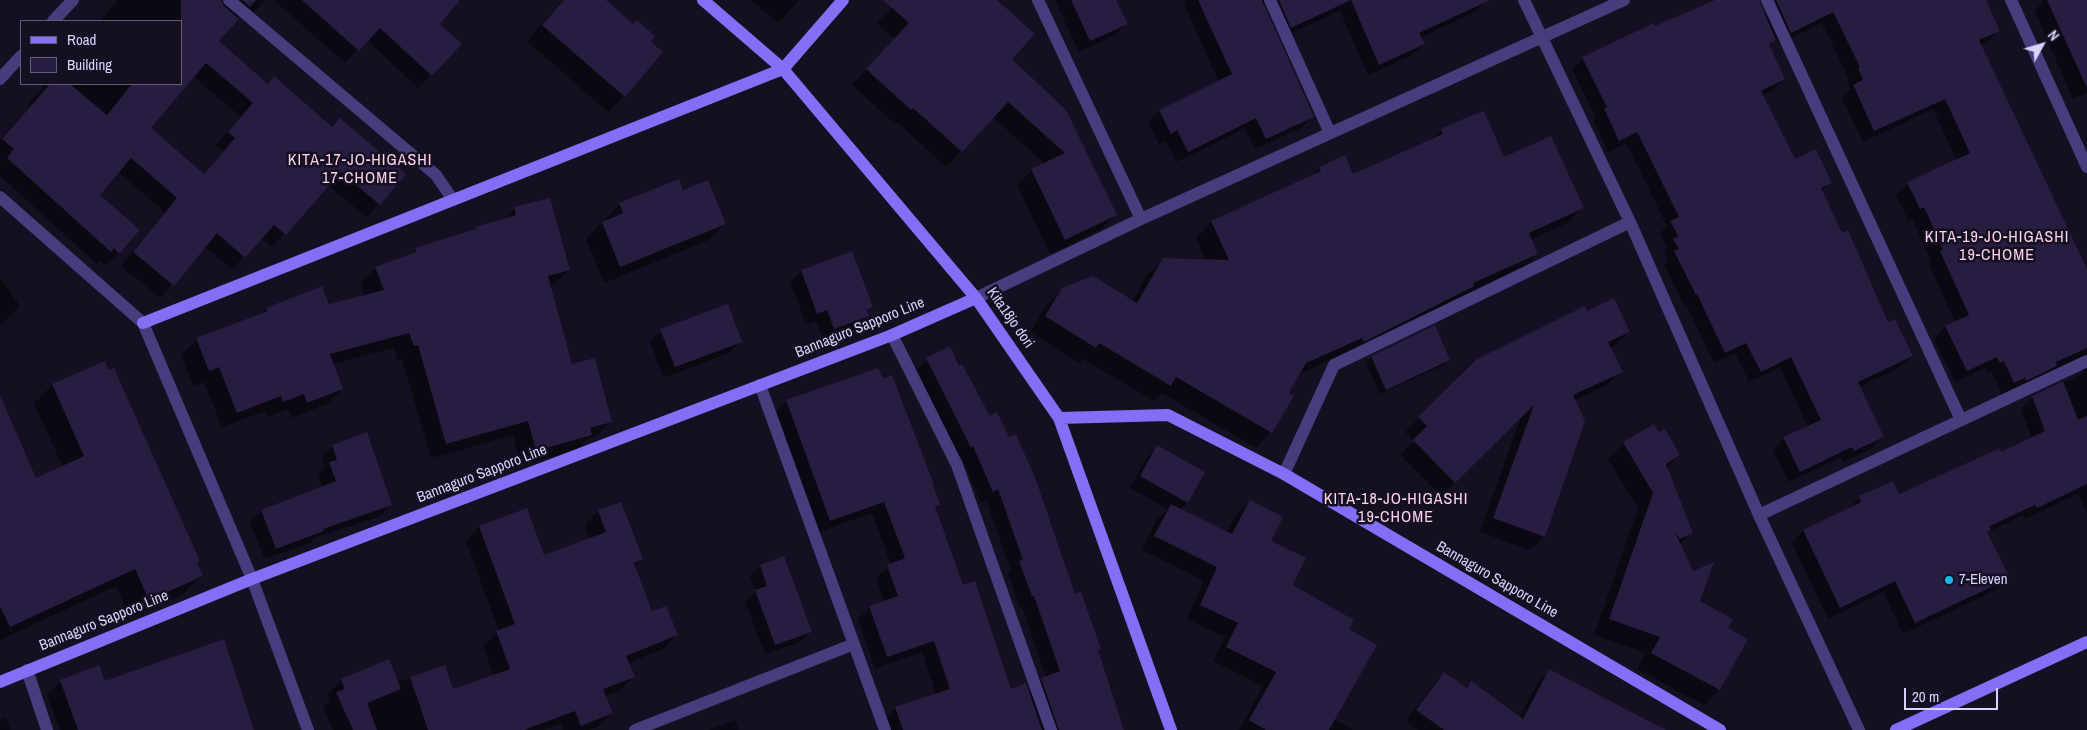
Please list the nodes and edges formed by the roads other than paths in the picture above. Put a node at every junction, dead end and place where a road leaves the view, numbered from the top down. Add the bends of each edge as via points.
1 (72, 0) edge
2 (229, 0) edge
3 (703, 0) edge
4 (843, 0) edge
5 (1038, 0) edge
6 (1270, 0) edge
7 (1524, 0) edge
8 (1624, 0) edge
9 (1767, 0) edge
10 (2011, 0) edge
11 (54, 20) edge
12 (1541, 37) junction
13 (20, 57) edge
14 (783, 68) junction
15 (0, 79) edge
16 (1330, 133) junction
17 (2087, 166) edge
18 (0, 197) edge
19 (453, 200) junction
20 (1141, 219) junction
21 (1630, 222) junction
22 (976, 298) junction
23 (143, 323) junction
24 (892, 335) junction
25 (2087, 361) edge
26 (760, 385) junction
27 (1059, 418) junction
28 (1961, 420) junction
29 (1284, 474) junction
30 (1759, 515) junction
31 (252, 579) junction
32 (2087, 642) edge
33 (854, 644) junction
34 (27, 670) junction
35 (0, 682) edge
36 (47, 730) edge
37 (308, 730) edge
38 (635, 730) edge
39 (885, 730) edge
40 (1052, 730) edge
41 (1171, 730) edge
42 (1720, 730) edge
43 (1859, 730) edge
44 (1896, 730) edge

1 - 11 street
2 - 19 street via 436,175
3 - 14 main road, Kita18jo dori
4 - 14 main road
5 - 20 street
6 - 16 street
7 - 12 street
8 - 12 street
9 - 28 street
10 - 17 street
12 - 16 street
12 - 21 street
13 - 15 street
14 - 19 main road
14 - 22 main road, Kita18jo dori
16 - 20 street
18 - 23 street
19 - 23 main road
20 - 22 street
21 - 29 street via 1334,365
21 - 30 street
22 - 24 main road, Bannaguro Sapporo Line
22 - 27 main road, Kita18jo dori
23 - 31 street
24 - 26 main road, Bannaguro Sapporo Line
24 - 40 street via 957,464
25 - 28 street
26 - 31 main road, Bannaguro Sapporo Line
26 - 33 street
27 - 29 main road, Bannaguro Sapporo Line via 1168,414
27 - 41 main road, Kita18jo dori
28 - 30 street
29 - 42 main road, Bannaguro Sapporo Line
30 - 43 street
31 - 34 main road, Bannaguro Sapporo Line
31 - 37 street
32 - 44 main road
33 - 38 street
33 - 39 street
34 - 35 main road, Bannaguro Sapporo Line
34 - 36 street

